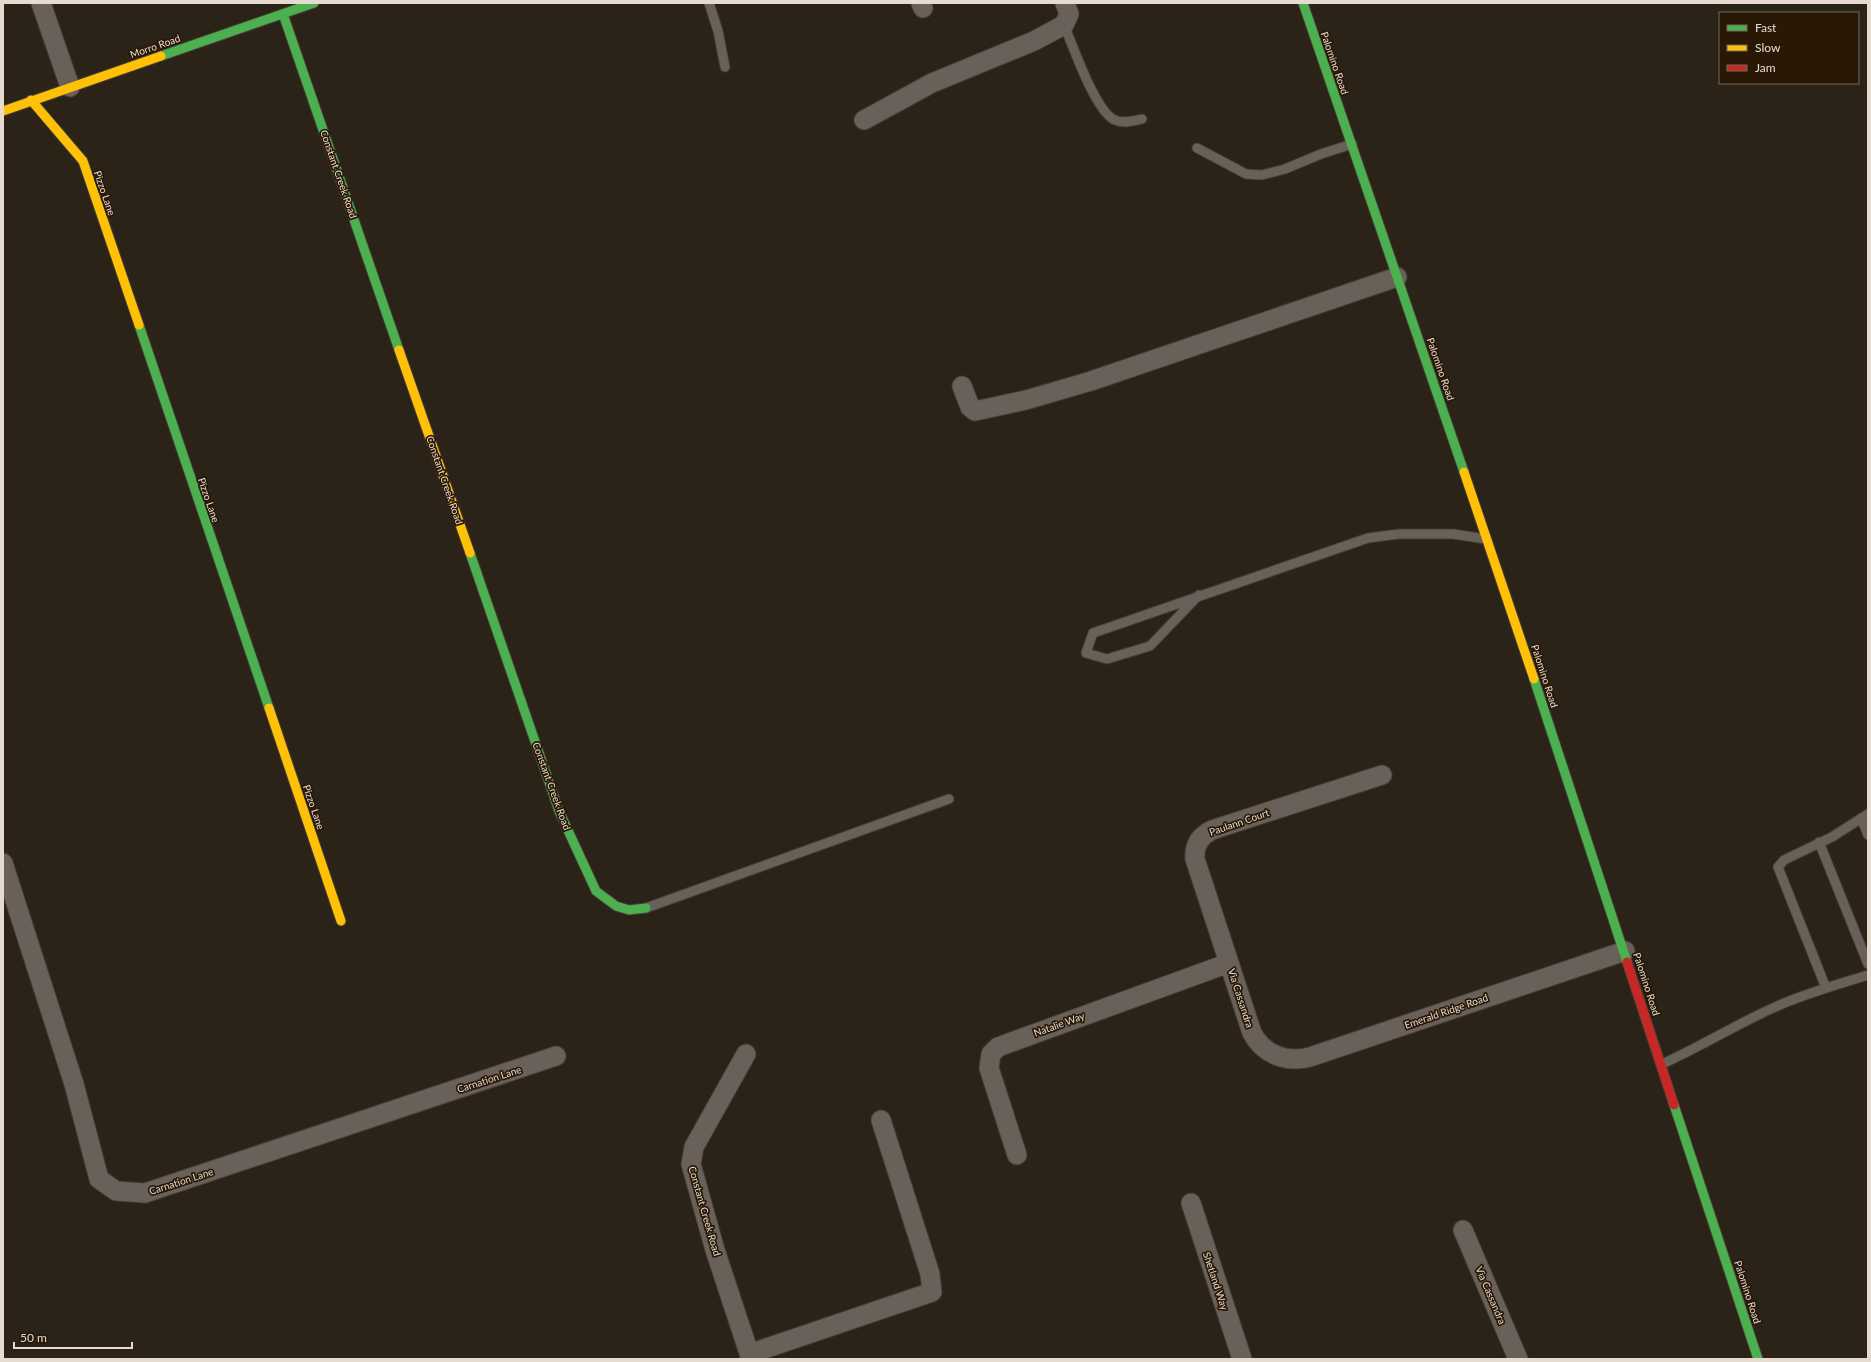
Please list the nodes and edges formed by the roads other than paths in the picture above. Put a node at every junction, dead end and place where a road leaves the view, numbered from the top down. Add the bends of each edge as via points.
1 (41, 3) edge
2 (314, 3) edge
3 (709, 3) edge
4 (1065, 3) edge
5 (1303, 3) edge
6 (283, 14) junction
7 (1064, 25) junction
8 (725, 67) dead end
9 (70, 87) junction
10 (31, 100) junction
11 (3, 110) edge
12 (1142, 119) dead end
13 (864, 120) dead end
14 (1352, 144) junction
15 (1197, 148) dead end
16 (1397, 277) junction
17 (962, 386) dead end
18 (1487, 539) junction
19 (1199, 595) junction
20 (1382, 775) dead end
21 (949, 799) dead end
22 (1865, 816) edge
23 (1868, 835) edge
24 (1820, 842) junction
25 (3, 863) edge
26 (6, 883) edge
27 (646, 908) joint
28 (341, 921) dead end
29 (1625, 951) junction
30 (1229, 963) junction
31 (1868, 964) edge
32 (1868, 975) edge
33 (1826, 988) junction
34 (1268, 1052) joint
35 (746, 1054) dead end
36 (556, 1056) dead end
37 (1662, 1064) junction
38 (881, 1120) dead end
39 (1017, 1155) dead end
40 (1191, 1203) dead end
41 (1463, 1230) dead end
42 (750, 1357) edge
43 (1242, 1359) edge
44 (1518, 1359) edge
45 (1758, 1359) edge

1 - 9 street
2 - 6 street, Morro Road
3 - 8 lane
4 - 7 street via 1069,14
5 - 14 street, Palomino Road
6 - 9 street, Morro Road
6 - 27 street, Constant Creek Road via 560,811 596,891 616,906 629,910
7 - 12 lane via 1105,115 1115,121 1130,122
7 - 13 street via 1034,41 932,83
9 - 10 street, Morro Road
10 - 11 street, Morro Road
10 - 28 street, Pizzo Lane via 82,161
14 - 15 lane via 1285,169 1262,174 1246,174
14 - 16 street, Palomino Road
16 - 17 street via 1091,381 1026,400 975,411 970,407
16 - 18 street, Palomino Road
18 - 19 lane via 1453,534 1399,534 1368,538
18 - 29 street, Palomino Road
19 - 19 lane via 1092,633 1086,653 1107,659 1150,646
20 - 30 street, Paulann Court via 1212,830 1200,839 1196,846 1195,859
21 - 27 lane
22 - 23 lane
22 - 24 lane
24 - 31 lane
24 - 33 lane via 1784,860 1778,867
25 - 26 street, Carnation Lane
26 - 36 street, Carnation Lane via 74,1084 99,1179 116,1191 145,1193
29 - 34 street, Emerald Ridge Road via 1310,1057 1290,1059
29 - 37 street, Palomino Road
30 - 34 street, Via Cassandra via 1252,1033
30 - 39 street, Natalie Way via 998,1047 991,1054 989,1068
32 - 33 lane
33 - 37 lane via 1774,1007
35 - 42 street, Constant Creek Road via 694,1147 690,1164
37 - 45 street, Palomino Road
38 - 42 street via 930,1274 932,1292
40 - 43 street, Shetland Way
41 - 44 street, Via Cassandra

